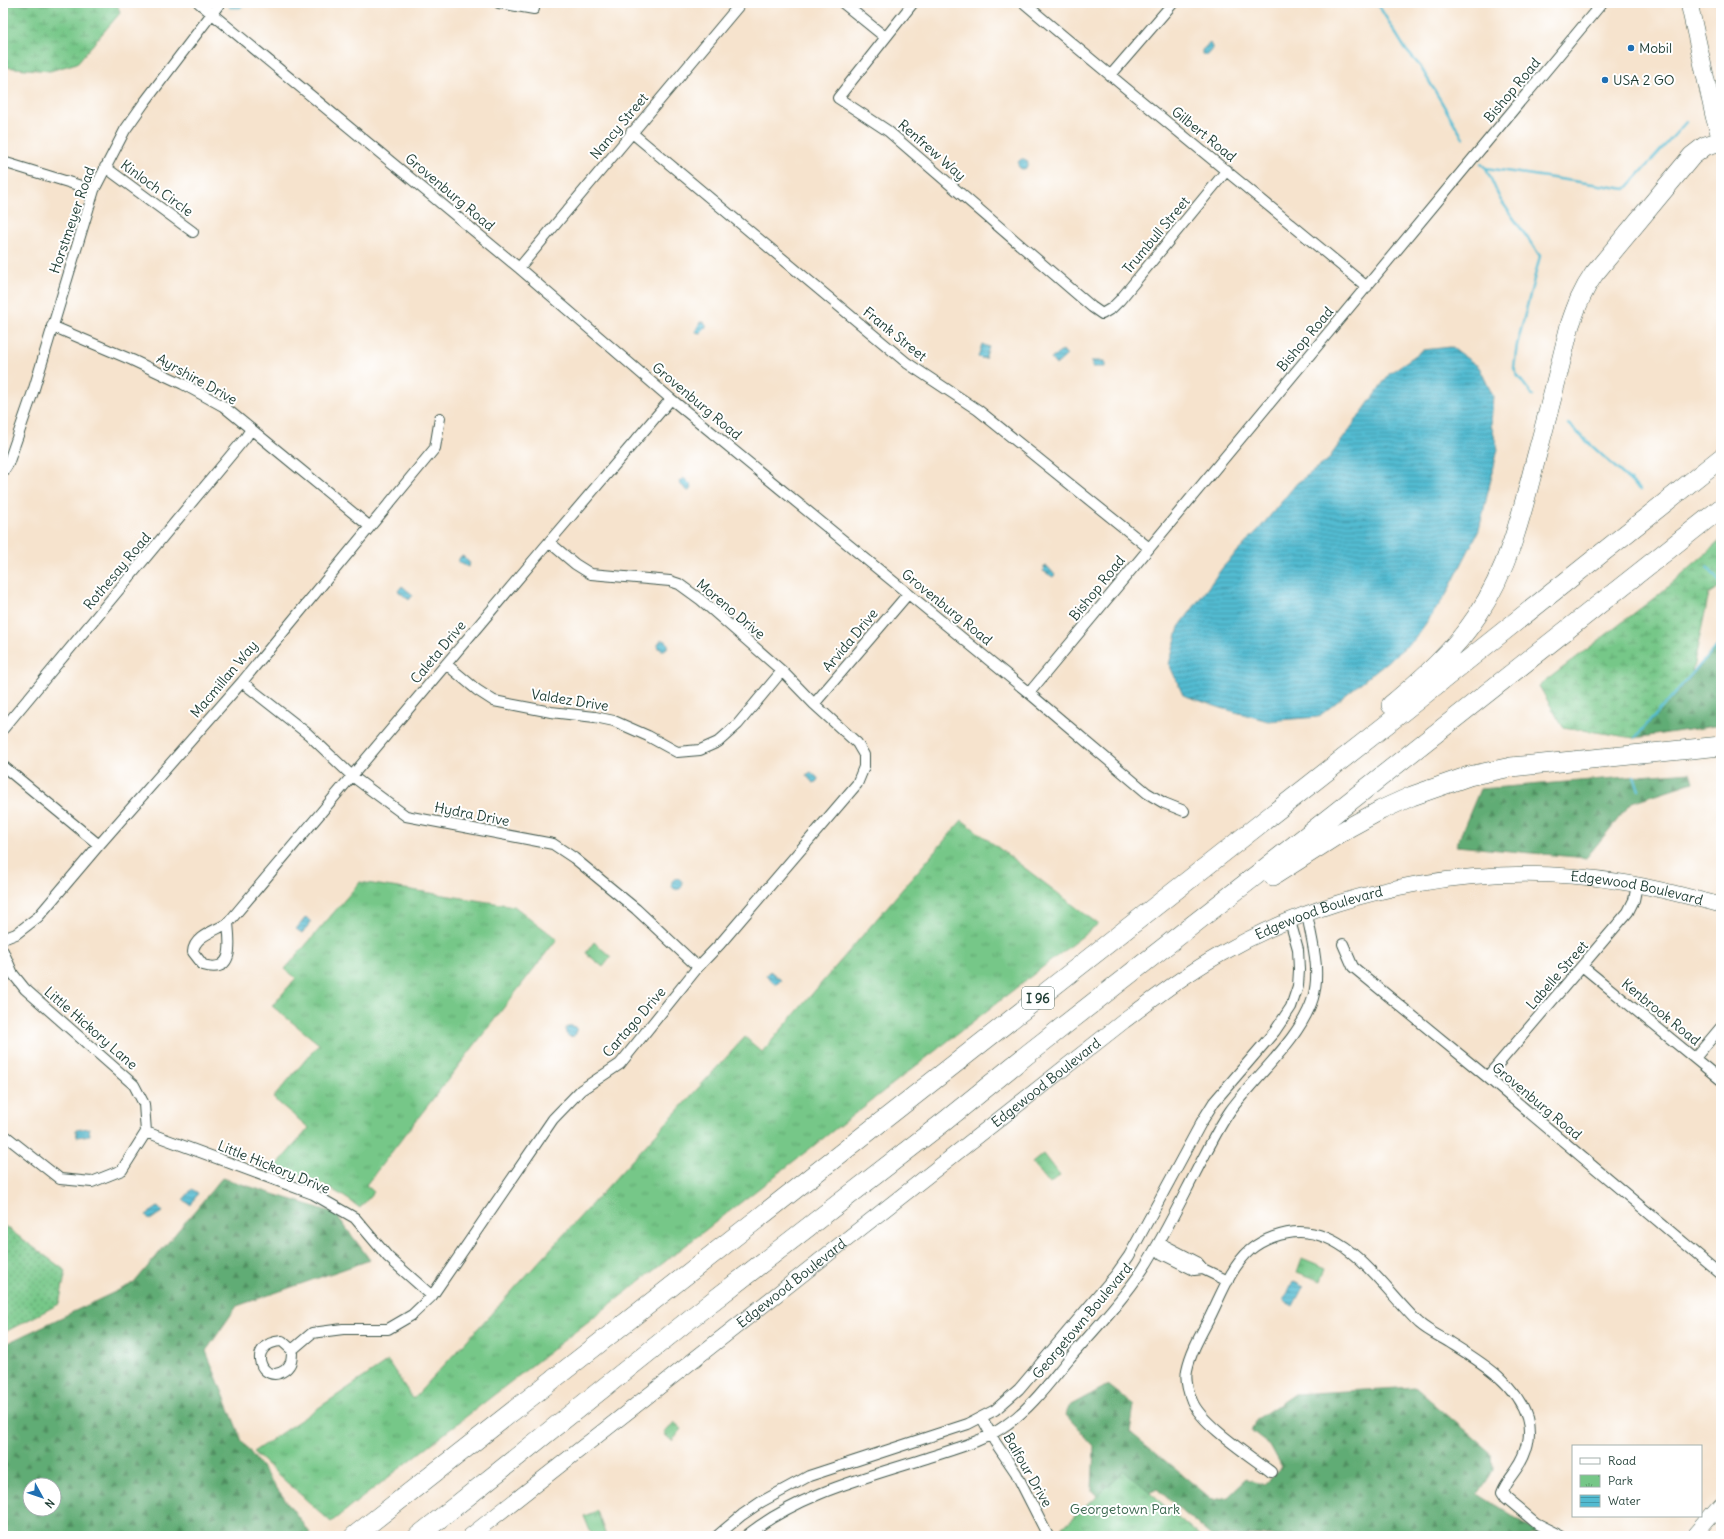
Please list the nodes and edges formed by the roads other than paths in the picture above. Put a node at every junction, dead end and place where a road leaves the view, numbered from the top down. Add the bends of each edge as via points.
1 (199, 3) edge
2 (220, 3) edge
3 (499, 3) edge
4 (741, 3) edge
5 (843, 3) edge
6 (913, 3) edge
7 (1024, 3) edge
8 (1173, 3) edge
9 (1602, 3) edge
10 (1689, 3) edge
11 (534, 9) dead end
12 (212, 13) junction
13 (885, 37) junction
14 (1110, 76) junction
15 (631, 132) junction
16 (1721, 140) edge
17 (3, 162) edge
18 (105, 167) junction
19 (1227, 170) junction
20 (94, 190) junction
21 (193, 232) dead end
22 (519, 268) junction
23 (1367, 287) junction
24 (1102, 314) joint
25 (52, 326) junction
26 (671, 399) junction
27 (440, 418) dead end
28 (251, 429) junction
29 (1721, 458) edge
30 (3, 472) edge
31 (1721, 508) edge
32 (369, 526) junction
33 (549, 542) junction
34 (1149, 548) junction
35 (908, 594) junction
36 (446, 664) junction
37 (782, 671) junction
38 (242, 682) junction
39 (1029, 693) junction
40 (814, 704) junction
41 (3, 729) edge
42 (1721, 746) edge
43 (864, 755) joint
44 (3, 766) edge
45 (352, 776) junction
46 (1286, 803) junction
47 (1184, 811) dead end
48 (99, 845) junction
49 (1637, 885) junction
50 (1721, 905) edge
51 (1308, 914) junction
52 (1290, 921) junction
53 (228, 923) junction
54 (3, 939) edge
55 (1343, 944) dead end
56 (3, 951) edge
57 (1582, 966) junction
58 (698, 967) junction
59 (1721, 1027) edge
60 (1029, 1053) junction
61 (1695, 1058) junction
62 (1487, 1077) junction
63 (1721, 1080) edge
64 (146, 1132) junction
65 (3, 1134) edge
66 (1156, 1247) junction
67 (1721, 1274) edge
68 (1228, 1281) junction
69 (432, 1296) junction
70 (292, 1350) dead end
71 (982, 1418) junction
72 (991, 1434) junction
73 (1271, 1472) dead end
74 (1721, 1506) edge
75 (354, 1536) edge
76 (418, 1536) edge
77 (470, 1536) edge
78 (717, 1536) edge
79 (746, 1536) edge
80 (1048, 1536) edge
81 (1562, 1536) edge
82 (1695, 1536) edge

1 - 12 street, Grovenburg Road
2 - 12 street, Horstmeyer Road
3 - 11 street
4 - 15 street, Nancy Street
5 - 13 street
6 - 13 street
7 - 14 street, Gilbert Road
8 - 14 street
9 - 23 street, Bishop Road
10 - 16 main road
12 - 18 street, Horstmeyer Road via 125,130
12 - 22 street, Grovenburg Road
13 - 24 street, Renfrew Way via 838,98 888,131
14 - 19 street, Gilbert Road
15 - 22 street, Nancy Street
15 - 34 street, Frank Street via 907,363 978,410
16 - 46 highway via 1705,146 1692,156 1584,288 1570,326 1520,521 1508,556 1477,616 1459,641 1425,676 1292,788
17 - 20 street
18 - 20 street, Horstmeyer Road
18 - 21 street, Kinloch Circle
19 - 23 street, Gilbert Road
19 - 24 street, Trumbull Street via 1120,300
20 - 25 street, Horstmeyer Road
22 - 26 street, Grovenburg Road
23 - 34 street, Bishop Road
25 - 28 street, Ayrshire Drive via 183,384 223,406
25 - 30 street, Horstmeyer Road via 33,392
26 - 33 street, Caleta Drive
26 - 35 street, Grovenburg Road
27 - 32 street, Macmillan Way via 435,448
28 - 32 street, Ayrshire Drive
28 - 41 street, Rothesay Road
29 - 46 highway, I 96
31 - 60 highway, I 96
32 - 38 street, Macmillan Way
33 - 36 street, Caleta Drive
33 - 37 street, Moreno Drive via 591,574 659,578 679,584
34 - 39 street, Bishop Road
35 - 39 street, Grovenburg Road
35 - 40 street, Arvida Drive
36 - 37 street, Valdez Drive via 494,701 614,721 677,752 700,750 718,742 738,724
36 - 45 street, Caleta Drive
37 - 40 street, Moreno Drive
38 - 45 street, Hydra Drive via 308,734
38 - 48 street, Macmillan Way
39 - 47 street, Grovenburg Road via 1147,793
40 - 43 street, Moreno Drive via 852,738
42 - 60 highway via 1511,767 1469,776 1412,796 1348,828 1273,876
43 - 58 street, Cartago Drive via 864,767 857,784
44 - 48 street
45 - 53 street, Caleta Drive
45 - 58 street, Hydra Drive via 406,816 553,844 636,909
46 - 75 highway, I 96
48 - 54 street, Macmillan Way via 38,917 16,934
49 - 50 street, Edgewood Boulevard
49 - 51 street, Edgewood Boulevard via 1557,876 1489,876 1404,886 1356,897
49 - 57 street, Labelle Street via 1628,912
51 - 52 street, Edgewood Boulevard
51 - 66 street, Georgetown Boulevard via 1316,960 1316,981 1313,998 1304,1018 1230,1111
52 - 71 street, Georgetown Boulevard via 1298,949 1299,970 1298,986 1291,1007 1275,1031 1200,1123 1140,1236 1117,1273 1019,1389
52 - 77 street, Edgewood Boulevard via 1222,953 1185,976 1124,1021
53 - 53 street, Caleta Drive via 198,939 193,946 193,952 203,965 215,967 226,960 230,953
55 - 62 street, Grovenburg Road via 1353,967
56 - 64 street, Little Hickory Lane via 13,974 25,989 134,1085 144,1104
57 - 61 street, Kenbrook Road
57 - 62 street, Labelle Street
58 - 69 street, Cartago Drive via 620,1064 581,1090 553,1119
59 - 61 street
60 - 76 highway, I 96 via 945,1122 700,1311
61 - 63 street, Kenbrook Road
62 - 67 street, Grovenburg Road
64 - 65 street via 122,1170 92,1182 60,1179
64 - 69 street, Little Hickory Drive via 313,1194 355,1218 388,1257
66 - 68 street via 1162,1254 1194,1270 1203,1269
66 - 72 street, Georgetown Boulevard via 1134,1282 1033,1402 1006,1426
68 - 73 street via 1193,1351 1187,1371 1187,1386 1198,1413
68 - 81 street via 1250,1250 1282,1234 1316,1234 1334,1241 1358,1259 1420,1323 1485,1366 1513,1391 1528,1420 1529,1438 1518,1467 1504,1485 1502,1492 1536,1523
69 - 70 street, Cartago Drive via 412,1315 388,1329 343,1329 312,1333
71 - 72 street, Balfour Drive
71 - 78 street, Georgetown Boulevard via 809,1476 761,1502
72 - 79 street, Georgetown Boulevard via 957,1448 828,1489 781,1512
72 - 80 street, Balfour Drive via 1022,1483
74 - 82 street

